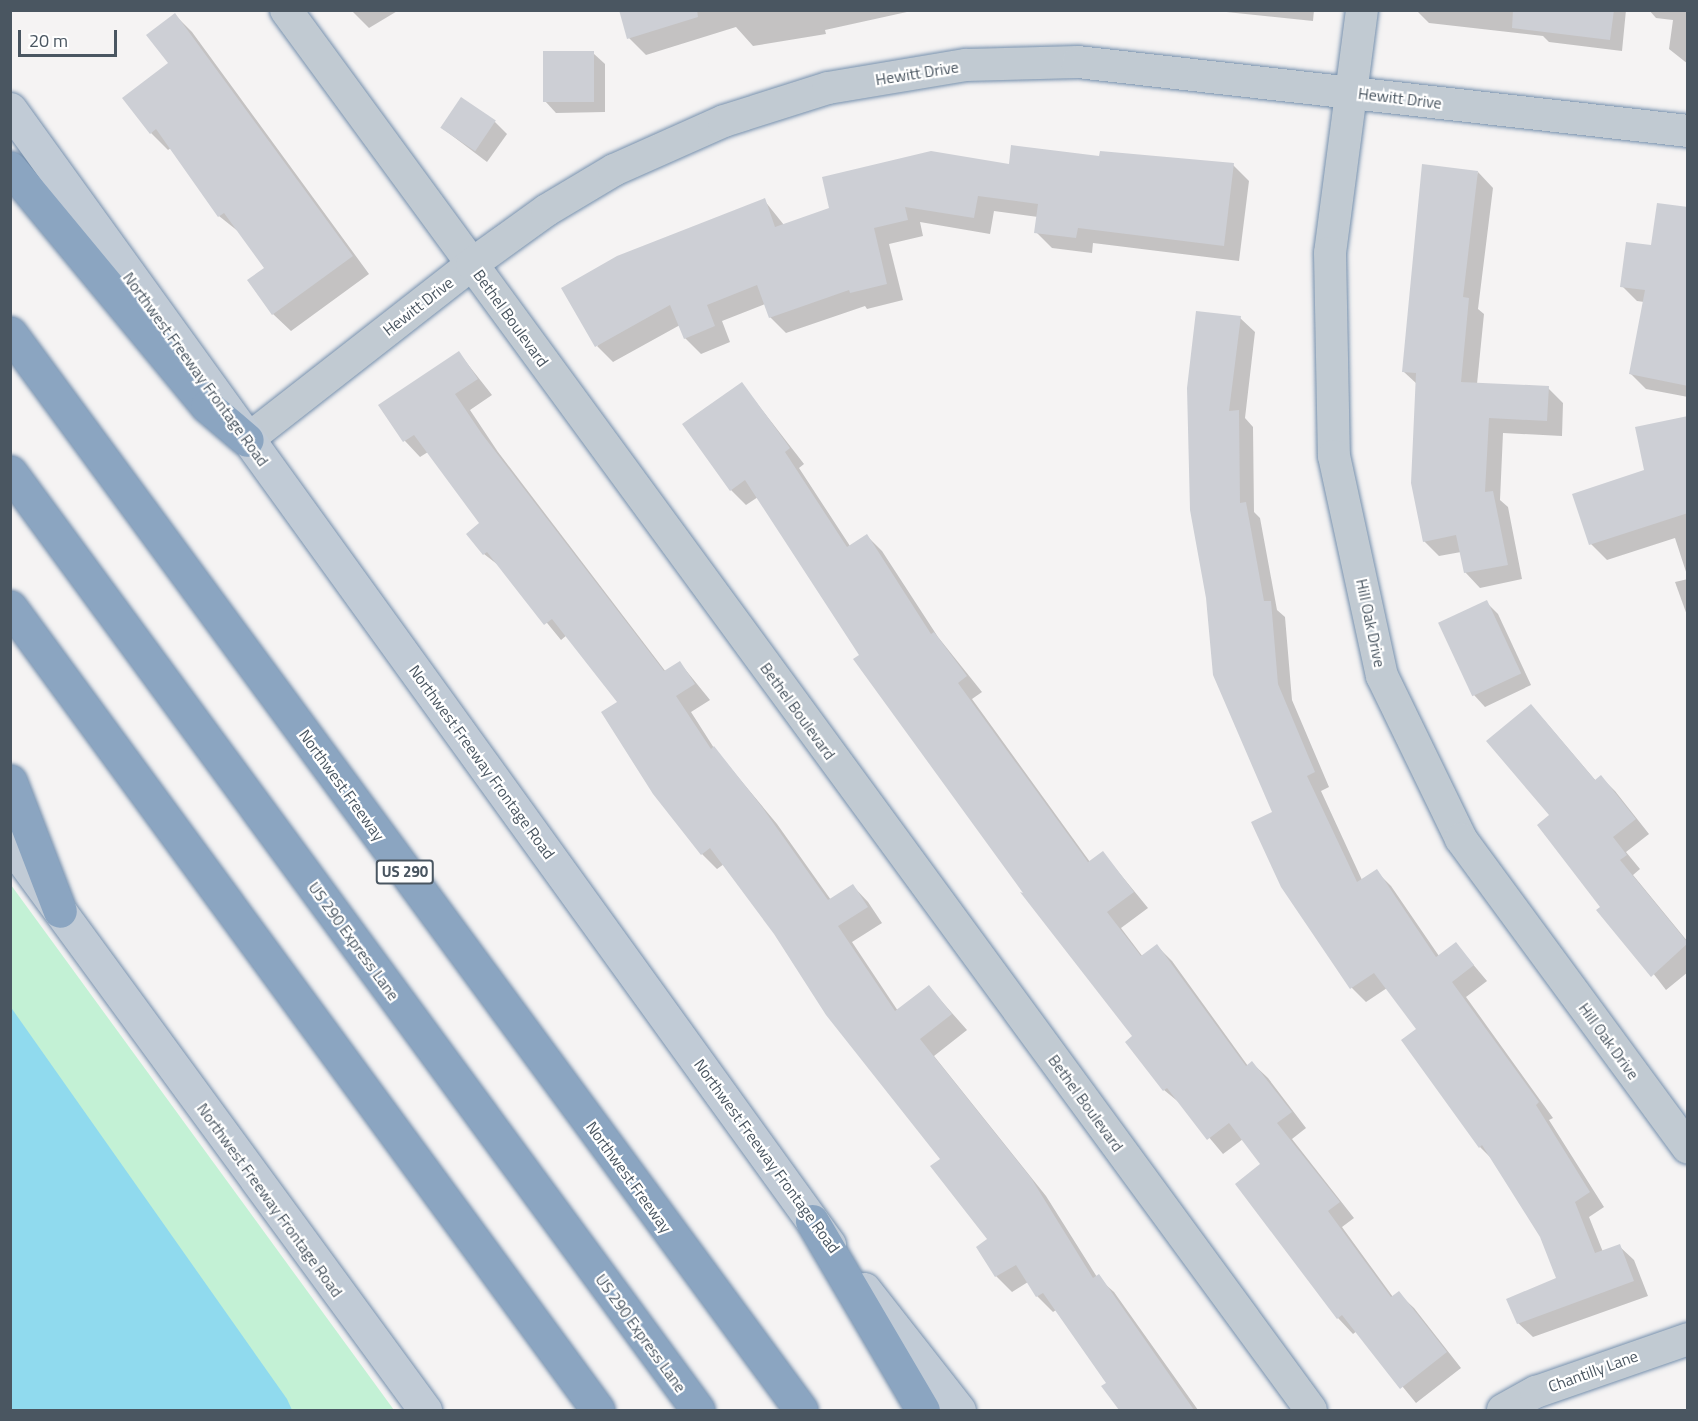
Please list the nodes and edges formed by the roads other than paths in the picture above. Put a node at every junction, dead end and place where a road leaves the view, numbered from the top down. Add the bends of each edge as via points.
1 (286, 10) edge
2 (1362, 10) edge
3 (1351, 93) junction
4 (10, 109) edge
5 (1688, 131) edge
6 (10, 168) edge
7 (472, 264) junction
8 (10, 333) edge
9 (247, 440) junction
10 (10, 472) edge
11 (10, 607) edge
12 (10, 781) edge
13 (10, 843) edge
14 (60, 911) junction
15 (1688, 1148) edge
16 (812, 1221) junction
17 (1688, 1340) edge
18 (425, 1410) edge
19 (598, 1410) edge
20 (698, 1410) edge
21 (801, 1410) edge
22 (923, 1410) edge
23 (959, 1410) edge
24 (1311, 1410) edge
25 (1503, 1410) edge

1 - 7 street, Bethel Boulevard
2 - 3 street, Hill Oak Drive
3 - 5 street, Hewitt Drive
3 - 7 street, Hewitt Drive via 1078,62 966,65 828,88 724,121 614,170 547,210
3 - 15 street, Hill Oak Drive via 1330,253 1334,456 1382,676 1461,839
4 - 9 main road, Northwest Freeway Frontage Road
6 - 9 highway via 207,406
7 - 9 street, Hewitt Drive
7 - 24 street, Bethel Boulevard
8 - 21 highway, Northwest Freeway / US 290
9 - 16 main road, Northwest Freeway Frontage Road
10 - 20 highway, US 290 Express Lane
11 - 19 highway
12 - 14 highway via 18,791
13 - 14 main road, Northwest Freeway Frontage Road
14 - 18 main road, Northwest Freeway Frontage Road
16 - 22 highway
16 - 23 main road, Northwest Freeway Frontage Road
17 - 25 street, Chantilly Lane via 1536,1392

